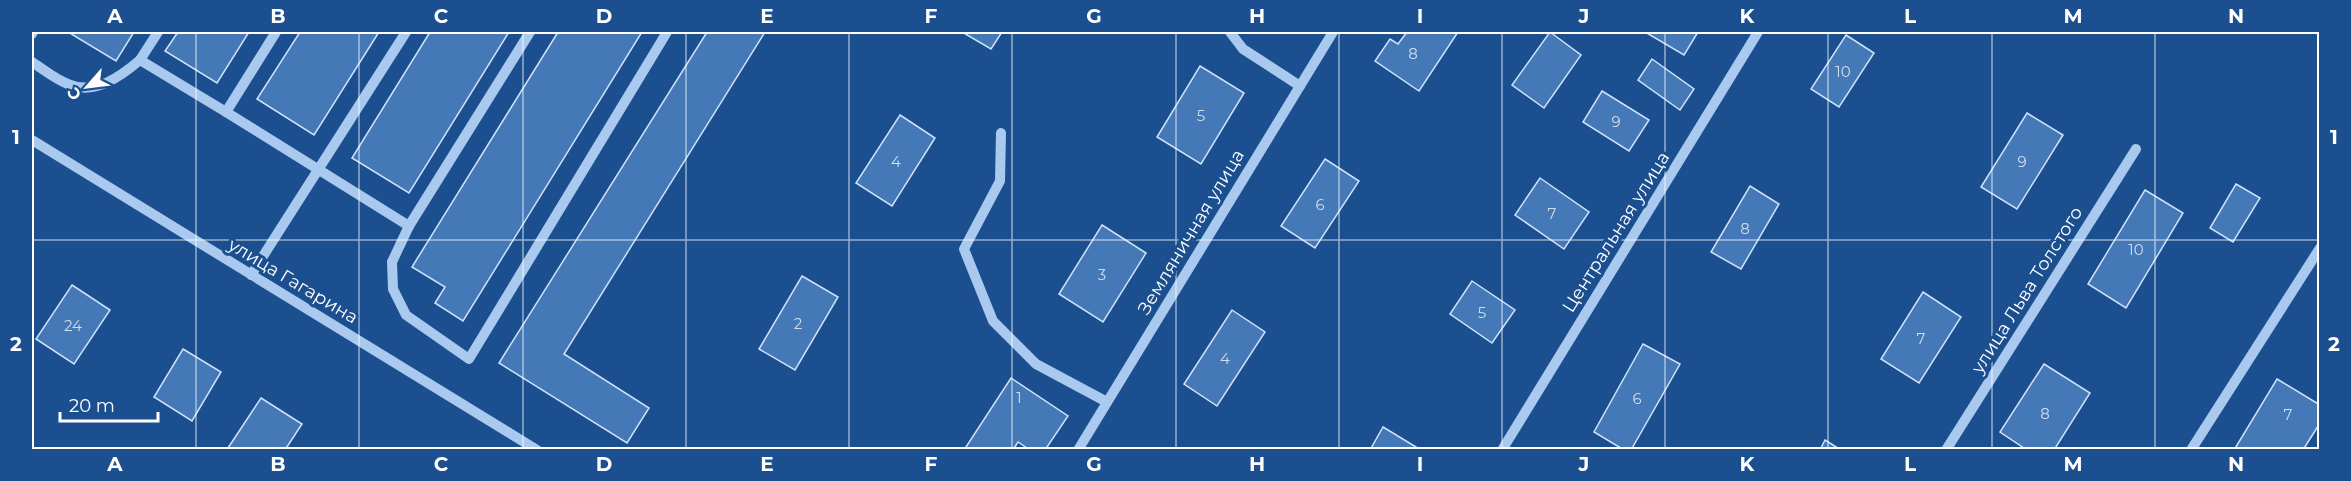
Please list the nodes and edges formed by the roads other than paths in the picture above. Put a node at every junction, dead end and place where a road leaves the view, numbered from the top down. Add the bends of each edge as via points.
1 (158, 32) edge
2 (276, 32) edge
3 (406, 32) edge
4 (530, 32) edge
5 (667, 32) edge
6 (1230, 32) edge
7 (1333, 32) edge
8 (1758, 32) edge
9 (141, 60) junction
10 (32, 62) edge
11 (1300, 86) junction
12 (226, 112) junction
13 (1001, 133) dead end
14 (32, 140) edge
15 (2136, 149) dead end
16 (319, 170) junction
17 (409, 226) junction
18 (2319, 248) edge
19 (251, 274) junction
20 (1107, 402) junction
21 (537, 450) edge
22 (1078, 450) edge
23 (1502, 450) edge
24 (1946, 450) edge
25 (2191, 450) edge

1 - 9 street
2 - 12 street
3 - 16 street
4 - 17 street
5 - 17 street via 469,359 406,315 393,289 392,262
6 - 11 street via 1243,49
7 - 11 street, Земляничная улица
8 - 23 street, Центральная улица
9 - 10 street via 117,80 92,87 70,85
9 - 12 street
11 - 20 street, Земляничная улица
12 - 16 street
13 - 20 street via 1000,181 964,249 993,321 1036,364
14 - 19 street, улица Гагарина
15 - 24 street, улица Льва Толстого
16 - 17 street
16 - 19 street
18 - 25 street
19 - 21 street, улица Гагарина
20 - 22 street, Земляничная улица

